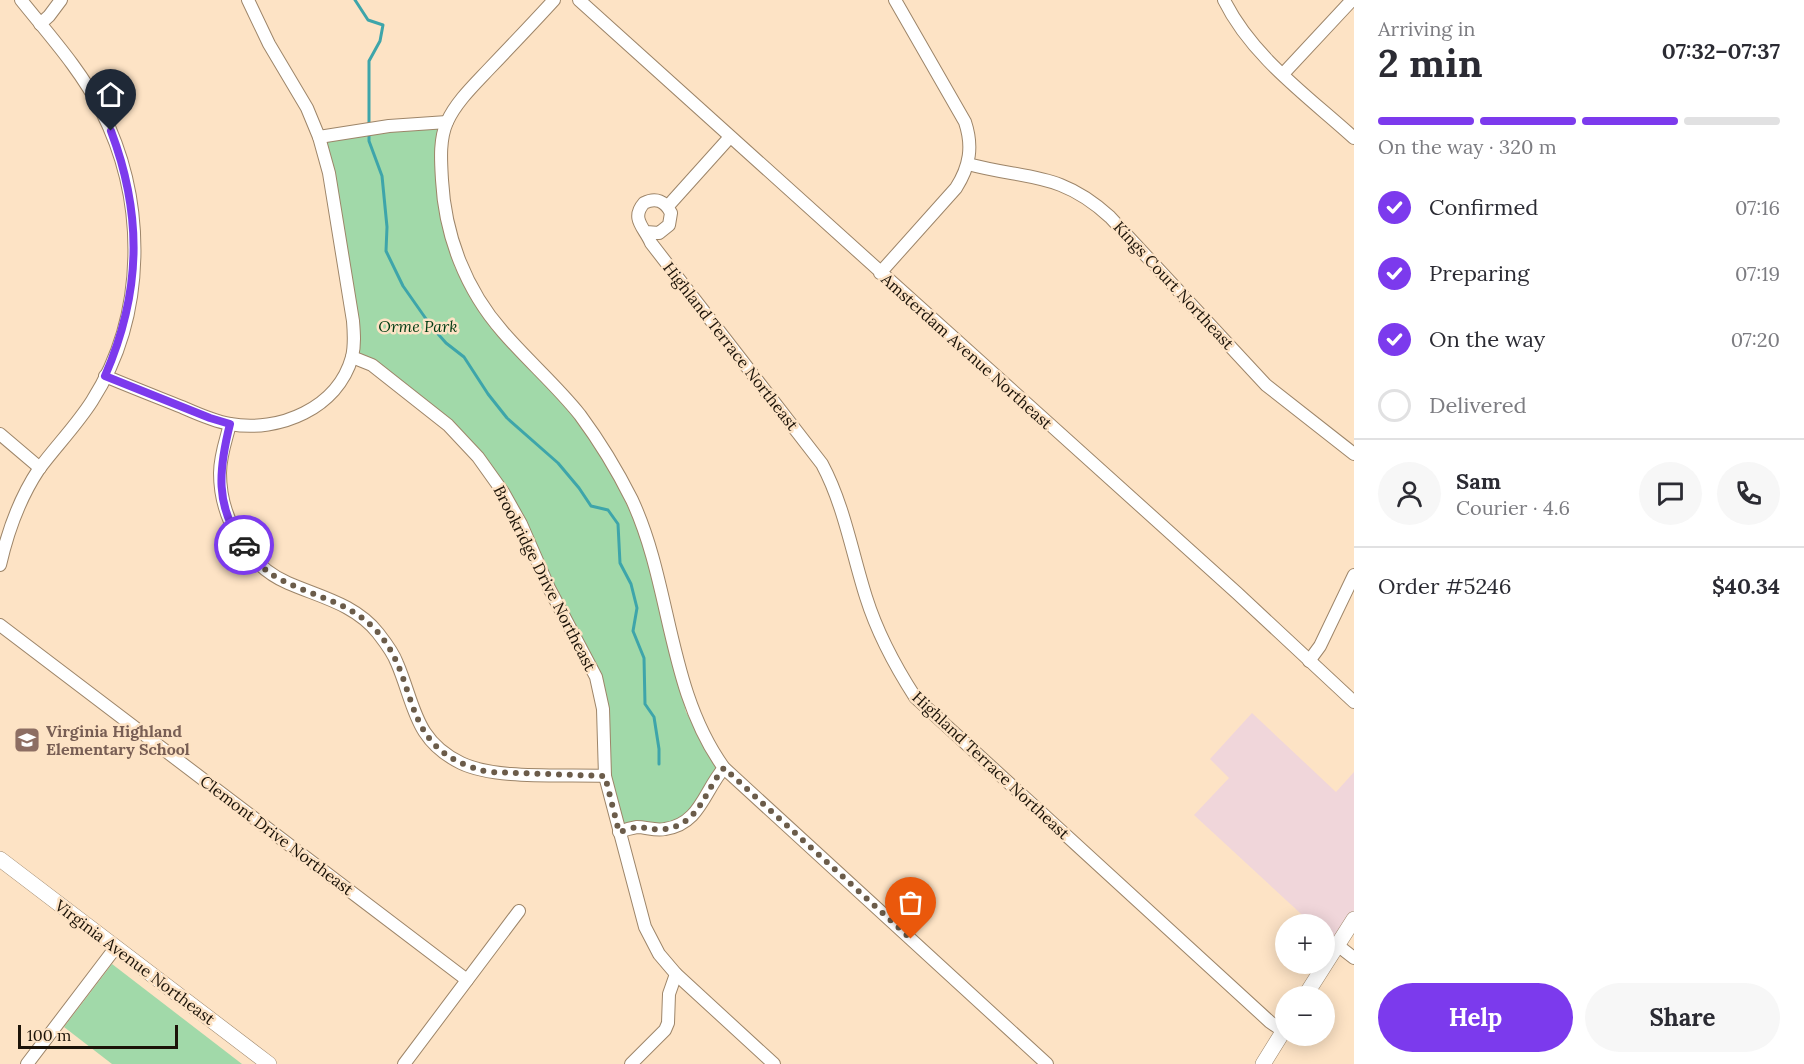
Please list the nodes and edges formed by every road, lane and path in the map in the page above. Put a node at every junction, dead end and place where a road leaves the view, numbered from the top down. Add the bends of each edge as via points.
1 (21, 0) edge
2 (61, 0) edge
3 (248, 0) edge
4 (554, 0) edge
5 (579, 0) edge
6 (895, 0) edge
7 (1224, 0) edge
8 (1352, 0) edge
9 (40, 24) junction
10 (1283, 74) junction
11 (447, 122) junction
12 (730, 136) junction
13 (319, 137) junction
14 (1354, 138) edge
15 (968, 164) junction
16 (668, 206) junction
17 (646, 231) junction
18 (880, 273) junction
19 (352, 357) junction
20 (105, 376) junction
21 (230, 424) junction
22 (0, 434) edge
23 (1354, 454) edge
24 (40, 468) junction
25 (0, 565) edge
26 (1354, 575) edge
27 (0, 625) edge
28 (1309, 660) junction
29 (1354, 702) edge
30 (724, 768) junction
31 (605, 776) junction
32 (619, 832) junction
33 (0, 859) edge
34 (519, 911) dead end
35 (1354, 919) edge
36 (1336, 944) junction
37 (116, 947) junction
38 (1354, 958) edge
39 (676, 974) junction
40 (468, 980) junction
41 (1311, 986) edge
42 (1275, 1024) edge
43 (1275, 1044) edge
44 (27, 1064) edge
45 (269, 1064) edge
46 (404, 1064) edge
47 (631, 1064) edge
48 (774, 1064) edge
49 (1047, 1064) edge
50 (1263, 1064) edge

1 - 9 street
2 - 9 street
3 - 13 street
4 - 11 street via 466,93
5 - 12 street, Amsterdam Avenue Northeast
6 - 15 street via 965,122 970,143
7 - 10 street via 1252,41
8 - 10 street
9 - 20 street via 100,108 119,150 129,190 135,242 132,288 122,333
10 - 14 street
11 - 13 street
11 - 30 street via 441,159 443,194 463,271 489,316 579,414 621,478 651,549 676,659 697,722
12 - 16 street
12 - 18 street, Amsterdam Avenue Northeast
13 - 19 street via 329,173 354,321
15 - 18 street via 956,188
15 - 23 street, Kings Court Northeast via 1052,181 1094,202 1266,385
16 - 17 street via 669,225 659,233
16 - 17 street, Highland Terrace Northeast via 656,200 644,203 637,214
17 - 42 street, Highland Terrace Northeast via 651,243 822,464 835,493 873,618 915,697
18 - 28 street, Amsterdam Avenue Northeast
19 - 21 street via 336,389 311,410 269,424
19 - 31 street, Brookridge Drive Northeast via 372,365 448,425 503,492 596,677 603,709
20 - 21 street
20 - 24 street via 80,420
21 - 31 street via 222,457 221,486 226,513 239,539 256,562 274,576 342,604 374,628 397,661 418,721 437,746 460,763 488,772
22 - 24 street
24 - 25 street via 13,518
26 - 28 street via 1320,646
27 - 40 street, Clemont Drive Northeast
28 - 29 street, Amsterdam Avenue Northeast
30 - 32 street via 701,807 685,822 664,830 637,827
30 - 49 street
31 - 32 street, Brookridge Drive Northeast
32 - 39 street, Brookridge Drive Northeast via 645,927 659,954
33 - 37 street, Virginia Avenue Northeast
34 - 40 street
35 - 36 street
36 - 38 street
36 - 41 street
37 - 44 street
37 - 45 street, Virginia Avenue Northeast
39 - 47 street via 669,994 666,1030
39 - 48 street, Brookridge Drive Northeast
40 - 46 street
43 - 50 street

